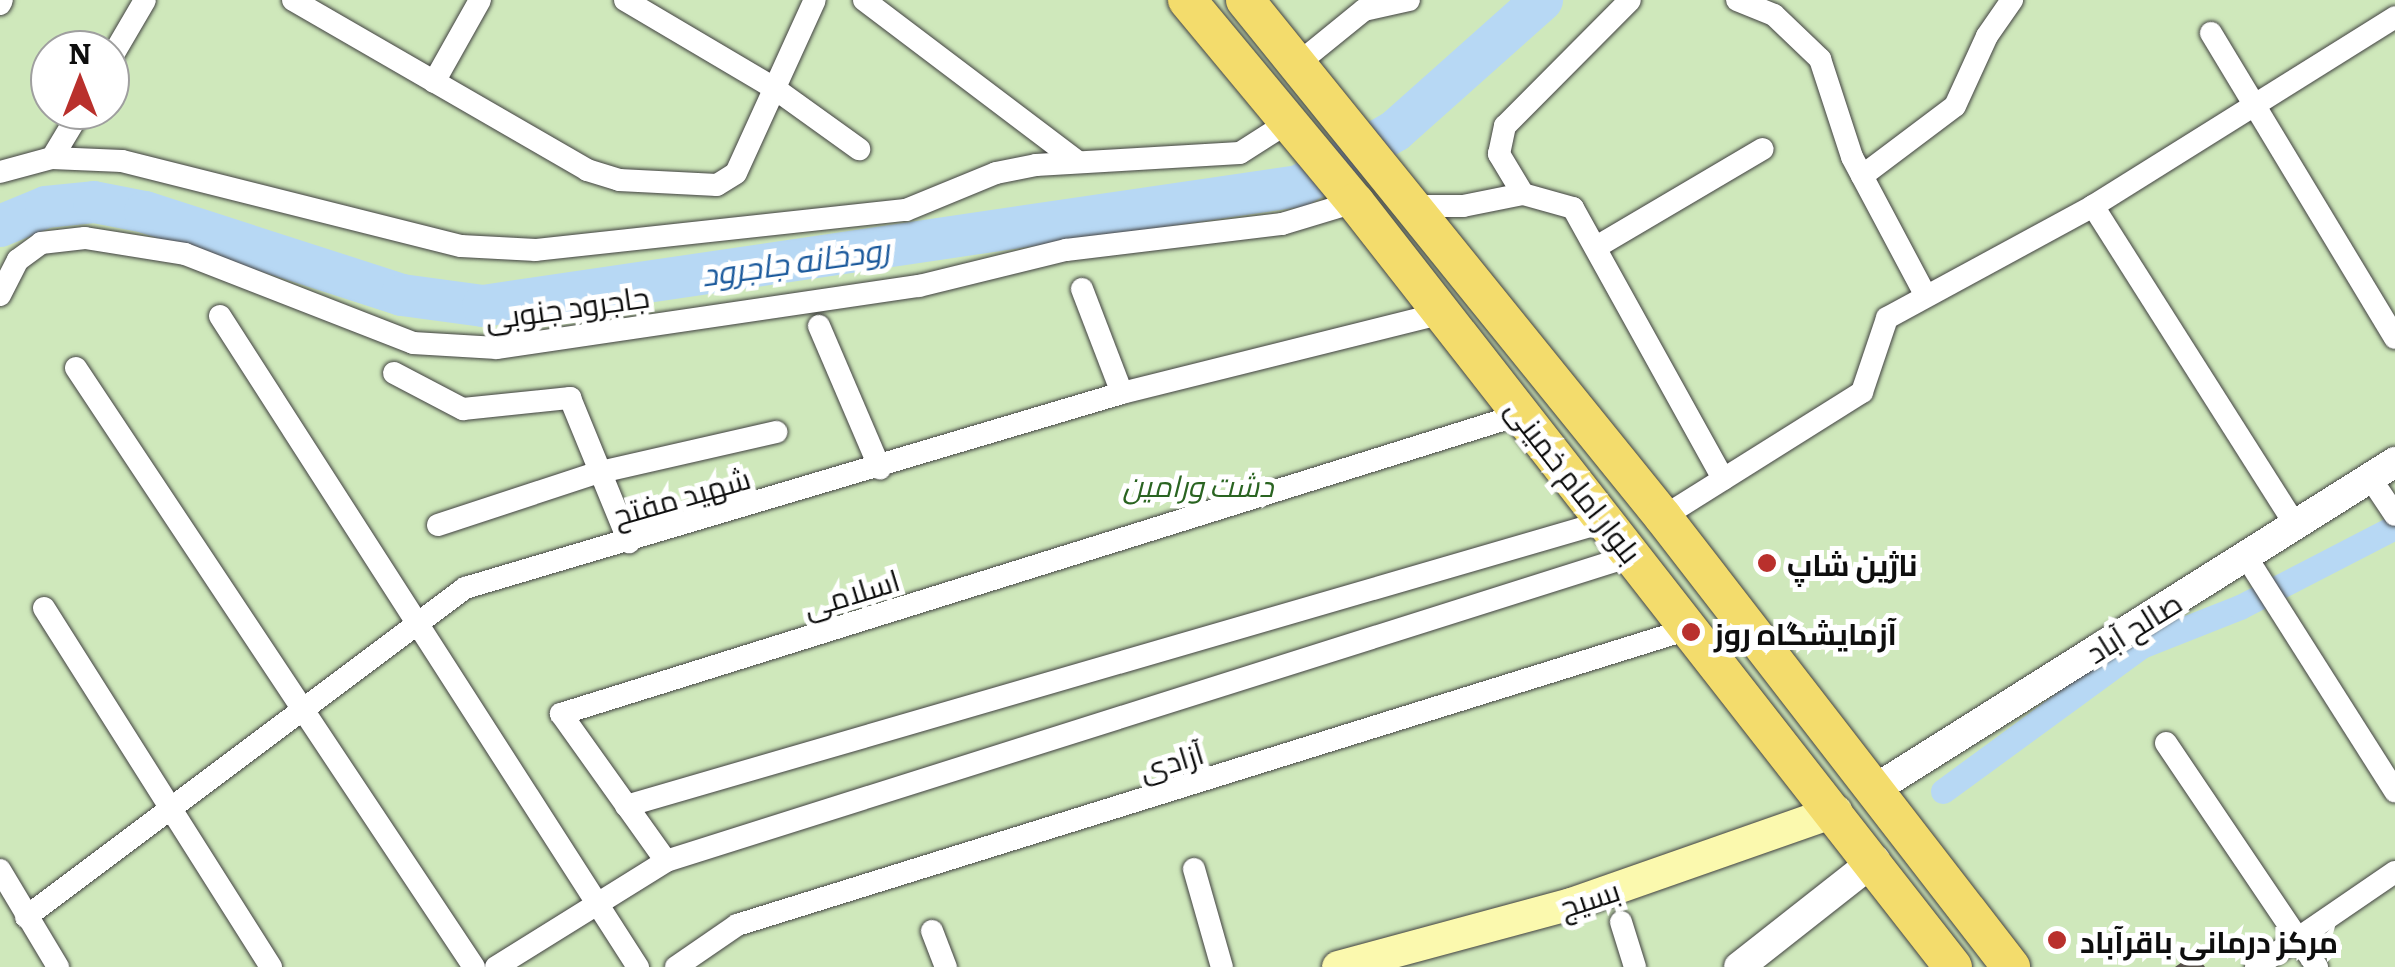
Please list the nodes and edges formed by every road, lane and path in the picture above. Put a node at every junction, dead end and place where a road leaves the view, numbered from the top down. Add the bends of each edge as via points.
1 (146, 0) edge
2 (293, 0) edge
3 (480, 0) edge
4 (625, 0) edge
5 (815, 0) edge
6 (864, 0) edge
7 (1187, 0) edge
8 (1245, 0) edge
9 (1409, 0) edge
10 (1630, 0) edge
11 (1737, 0) edge
12 (2012, 0) edge
13 (2395, 16) edge
14 (128, 30) edge
15 (2211, 33) dead end
16 (1295, 66) junction
17 (434, 82) junction
18 (774, 88) junction
19 (2253, 106) junction
20 (1290, 121) junction
21 (69, 130) edge
22 (1763, 148) dead end
23 (858, 149) dead end
24 (52, 158) junction
25 (1078, 162) junction
26 (0, 172) edge
27 (1862, 176) junction
28 (1524, 194) junction
29 (1406, 206) junction
30 (2093, 206) junction
31 (1362, 211) junction
32 (1598, 246) junction
33 (1082, 289) dead end
34 (0, 295) edge
35 (1926, 296) junction
36 (1443, 313) junction
37 (220, 316) dead end
38 (820, 326) dead end
39 (2395, 338) edge
40 (76, 368) dead end
41 (394, 373) dead end
42 (1122, 393) junction
43 (1522, 414) junction
44 (776, 432) dead end
45 (880, 468) junction
46 (2383, 470) edge
47 (596, 473) junction
48 (1723, 480) junction
49 (2395, 515) edge
50 (1662, 517) junction
51 (1607, 521) junction
52 (2295, 524) junction
53 (438, 525) dead end
54 (629, 542) junction
55 (1634, 555) junction
56 (2245, 555) junction
57 (44, 608) dead end
58 (422, 625) junction
59 (1692, 628) junction
60 (300, 712) junction
61 (2166, 743) dead end
62 (1872, 791) junction
63 (2395, 791) edge
64 (626, 806) junction
65 (171, 811) junction
66 (1836, 811) junction
67 (1874, 860) junction
68 (666, 861) junction
69 (1194, 869) dead end
70 (0, 870) edge
71 (2395, 872) edge
72 (596, 900) junction
73 (26, 917) junction
74 (1621, 922) dead end
75 (932, 931) dead end
76 (2298, 939) junction
77 (58, 967) edge
78 (271, 967) edge
79 (474, 967) edge
80 (496, 967) edge
81 (638, 967) edge
82 (676, 967) edge
83 (946, 967) edge
84 (1222, 967) edge
85 (1338, 967) edge
86 (1636, 967) edge
87 (1739, 967) edge
88 (1953, 967) edge
89 (2011, 967) edge
90 (2256, 967) edge
91 (2316, 967) edge

1 - 14 street
2 - 17 street
3 - 17 street
4 - 18 street
5 - 18 street
6 - 25 street
7 - 20 main road, بلوار امام خمینی
8 - 16 main road, بلوار امام خمینی
9 - 16 street via 1364,10
10 - 28 street via 1505,126 1500,154
11 - 27 street via 1774,15 1820,59
12 - 27 street via 1955,106
13 - 19 street
15 - 19 street
16 - 29 main road, بلوار امام خمینی
17 - 18 street via 604,178 726,183
18 - 23 street
19 - 30 street
19 - 39 street
20 - 25 street via 1240,153
20 - 31 main road, بلوار امام خمینی
21 - 24 street
22 - 32 street
24 - 25 street via 122,160 461,246 536,250 906,210 996,173
24 - 26 street
27 - 35 street
28 - 29 street
28 - 32 street via 1573,208
29 - 50 main road, بلوار امام خمینی
30 - 35 street
30 - 52 street
31 - 34 street, جاجرود جنوبی via 1066,250 918,286 497,348 413,342 185,254 85,238 41,243 18,260
31 - 36 main road, بلوار امام خمینی
32 - 48 street
33 - 42 street
35 - 48 street via 1887,318 1862,392
36 - 42 street, شهید مفتح
36 - 43 main road, بلوار امام خمینی
37 - 58 street
38 - 45 street
40 - 60 street
41 - 47 street via 463,408 570,398
42 - 45 street, شهید مفتح
43 - 51 main road, بلوار امام خمینی
43 - 64 street, اسلامی via 561,714
44 - 47 street
45 - 54 street, شهید مفتح
46 - 49 street
46 - 52 street, صالح آباد
47 - 53 street
47 - 54 street
48 - 50 street
50 - 62 main road, بلوار امام خمینی
51 - 55 main road, بلوار امام خمینی
51 - 64 street
52 - 56 street, صالح آباد
54 - 58 street, شهید مفتح via 466,588
55 - 59 main road, بلوار امام خمینی
55 - 68 street
56 - 62 street, صالح آباد
56 - 63 street
57 - 65 street
58 - 60 street, شهید مفتح
58 - 72 street
59 - 66 main road, بلوار امام خمینی
59 - 82 street, آزادی via 737,925
60 - 65 street, شهید مفتح
60 - 79 street
61 - 76 street
62 - 89 main road, بلوار امام خمینی
64 - 68 street, اسلامی
65 - 73 street, شهید مفتح
65 - 78 street
66 - 67 main road, بلوار امام خمینی
66 - 85 main road, بسیج via 1570,904
67 - 87 street
67 - 88 main road, بلوار امام خمینی
68 - 72 street
69 - 84 street
70 - 73 street
71 - 76 street
72 - 80 street
72 - 81 street
73 - 77 street
74 - 86 street
75 - 83 street
76 - 90 street
76 - 91 street

